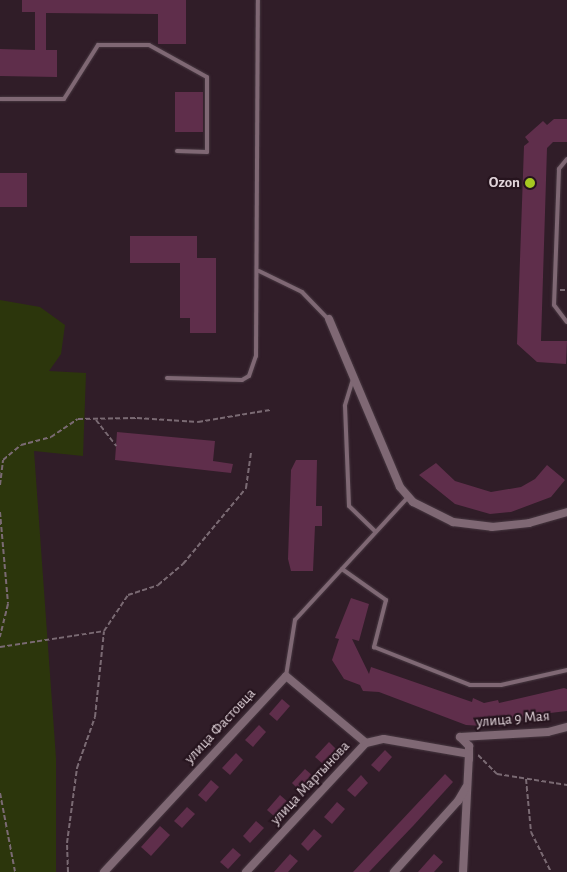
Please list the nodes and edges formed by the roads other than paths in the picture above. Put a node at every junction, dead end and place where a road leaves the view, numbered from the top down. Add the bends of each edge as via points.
1 (258, 0) edge
2 (0, 99) edge
3 (177, 151) dead end
4 (567, 159) edge
5 (259, 271) junction
6 (329, 319) joint
7 (567, 322) edge
8 (353, 377) junction
9 (167, 378) dead end
10 (408, 497) junction
11 (567, 512) edge
12 (376, 532) junction
13 (342, 569) junction
14 (567, 670) edge
15 (286, 676) junction
16 (567, 727) edge
17 (366, 743) junction
18 (469, 750) junction
19 (467, 785) junction
20 (104, 872) edge
21 (246, 872) edge
22 (394, 872) edge
23 (463, 872) edge

1 - 5 lane via 256,205
2 - 3 lane via 64,99 98,45 149,45 207,77 207,152
4 - 7 lane via 559,169 554,305
5 - 6 lane via 302,292
5 - 9 lane via 256,356 249,376 242,380
6 - 8 street
8 - 10 street via 400,487
8 - 12 lane via 345,406 349,506
10 - 11 street via 434,515 473,526 511,526
10 - 12 lane
12 - 13 lane
13 - 14 lane via 386,600 374,648 470,685 501,685
13 - 15 lane via 295,620
15 - 17 street
15 - 20 street, улица Фастовца
16 - 18 street, улица 9 Мая via 548,732 460,737
17 - 18 street, улица Мартынова via 384,740
17 - 21 street, улица Мартынова
18 - 19 street
19 - 22 street via 458,801
19 - 23 street

